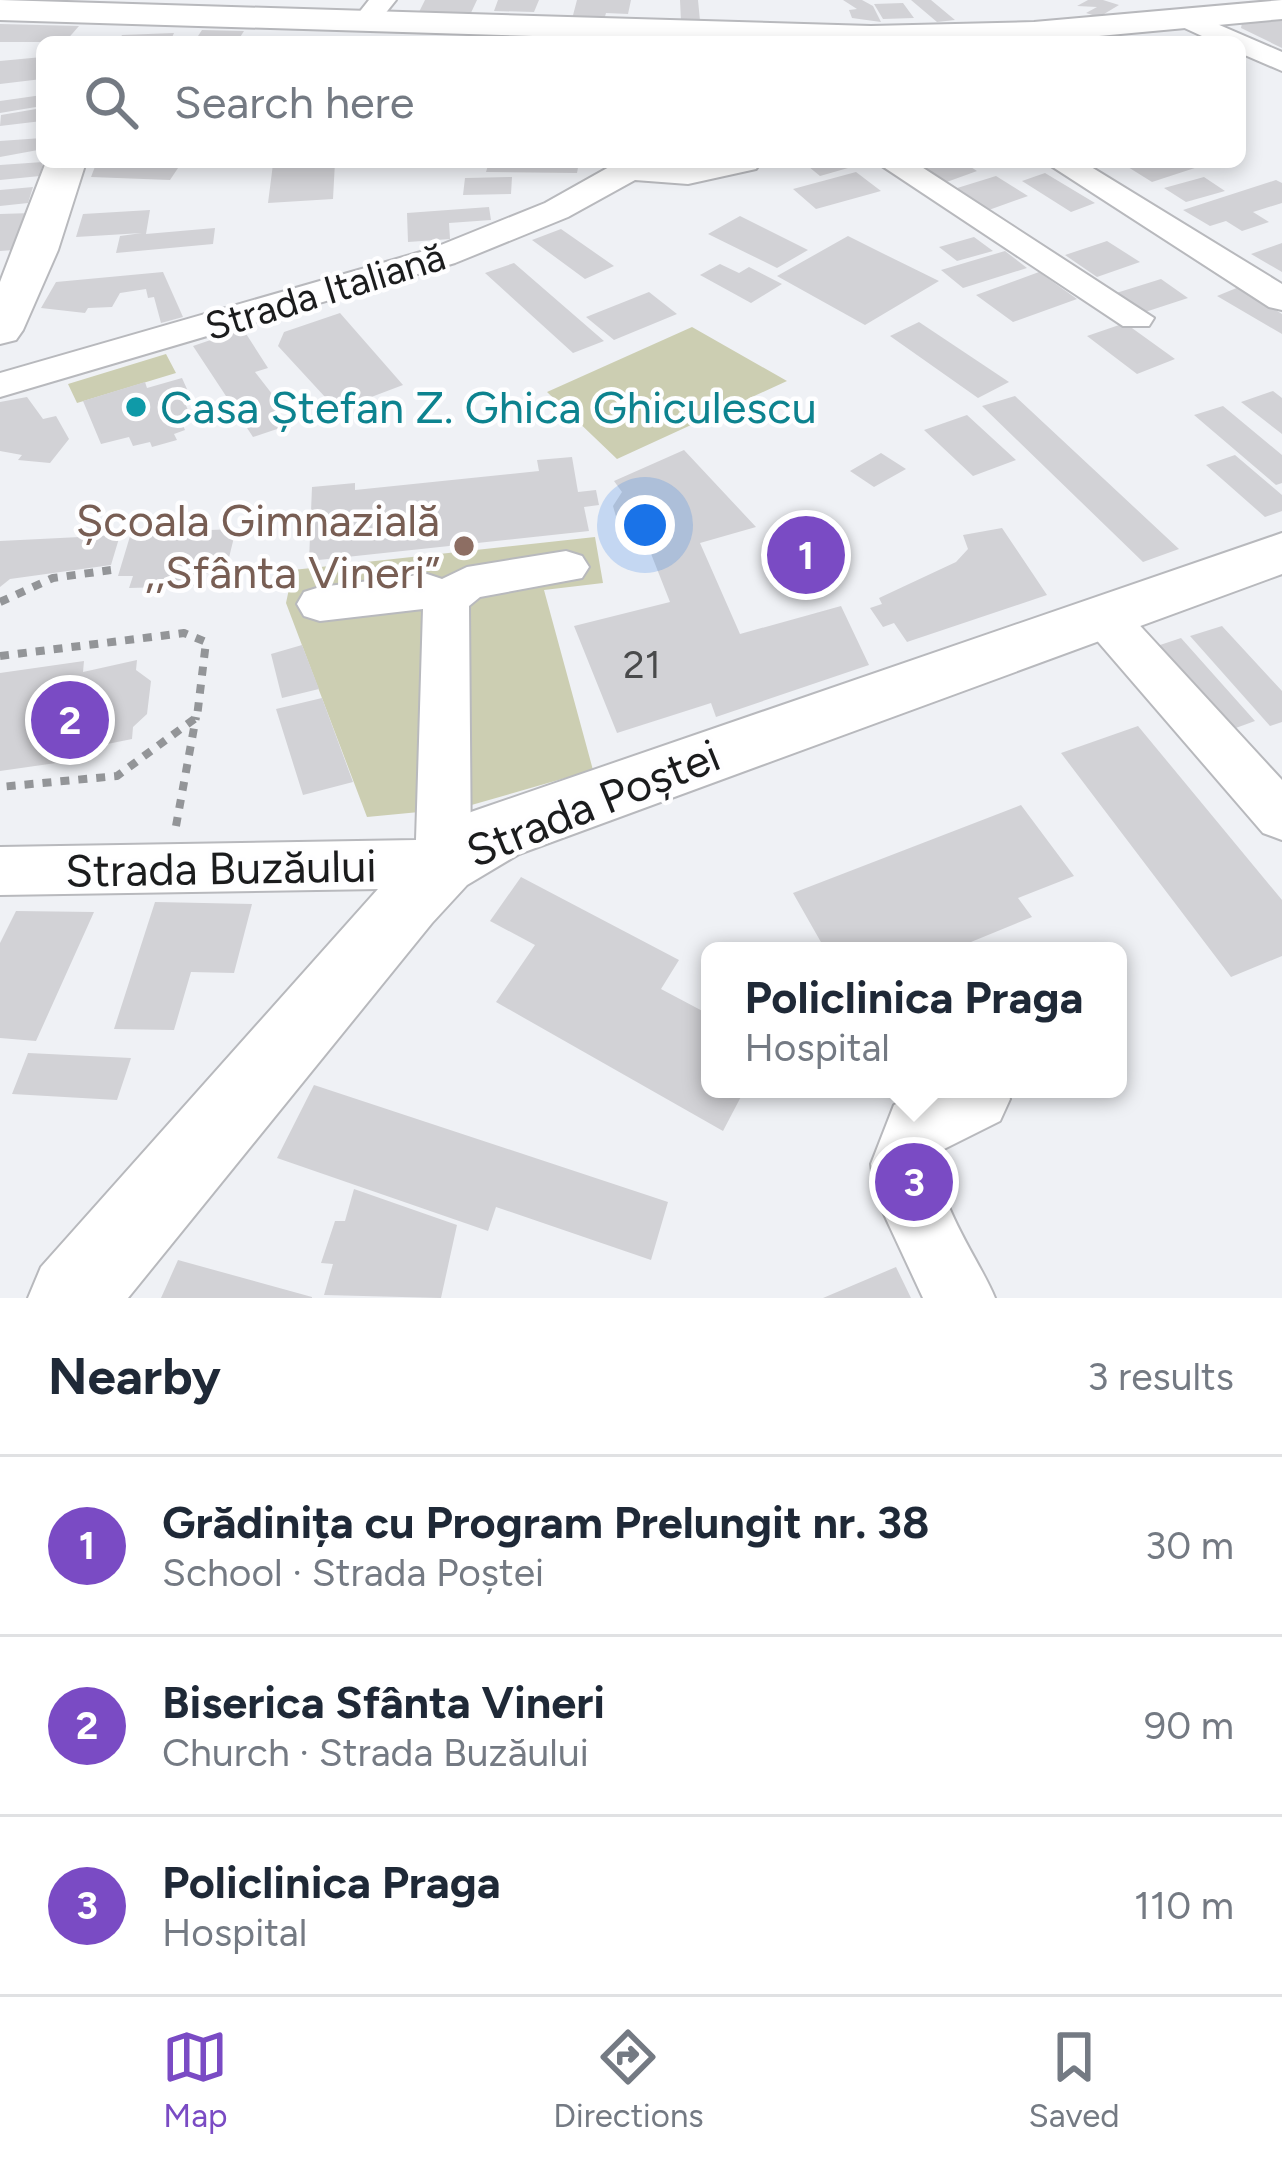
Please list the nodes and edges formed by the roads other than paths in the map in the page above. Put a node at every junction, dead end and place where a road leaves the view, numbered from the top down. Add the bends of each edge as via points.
1 (1135, 0) edge
2 (1282, 9) edge
3 (0, 10) edge
4 (373, 12) edge
5 (98, 18) edge
6 (1187, 19) junction
7 (639, 36) edge
8 (1048, 36) edge
9 (1223, 36) edge
10 (1246, 47) edge
11 (1282, 63) edge
12 (64, 168) edge
13 (628, 168) edge
14 (644, 168) edge
15 (719, 168) edge
16 (901, 168) edge
17 (1071, 168) edge
18 (1282, 298) edge
19 (1136, 317) dead end
20 (0, 330) edge
21 (0, 385) edge
22 (1282, 554) edge
23 (566, 567) dead end
24 (446, 600) junction
25 (320, 604) dead end
26 (1104, 617) junction
27 (1282, 817) edge
28 (443, 865) junction
29 (0, 871) edge
30 (978, 1099) dead end
31 (71, 1298) edge
32 (960, 1298) edge

1 - 6 main road
2 - 6 main road
3 - 5 main road
4 - 5 main road
4 - 7 main road
6 - 8 main road
6 - 9 street
10 - 11 street
12 - 20 main road
13 - 21 street, Strada Italiană via 521,228 407,269
14 - 15 street via 688,175
16 - 19 street
17 - 18 street
22 - 26 main road, Strada Poștei
23 - 24 street via 467,583
24 - 25 street via 427,591
24 - 28 street
26 - 27 street
26 - 28 main road, Strada Poștei via 495,833
28 - 29 street, Strada Buzăului
28 - 31 main road, Strada Poștei
30 - 32 street via 917,1128 904,1164 908,1195

